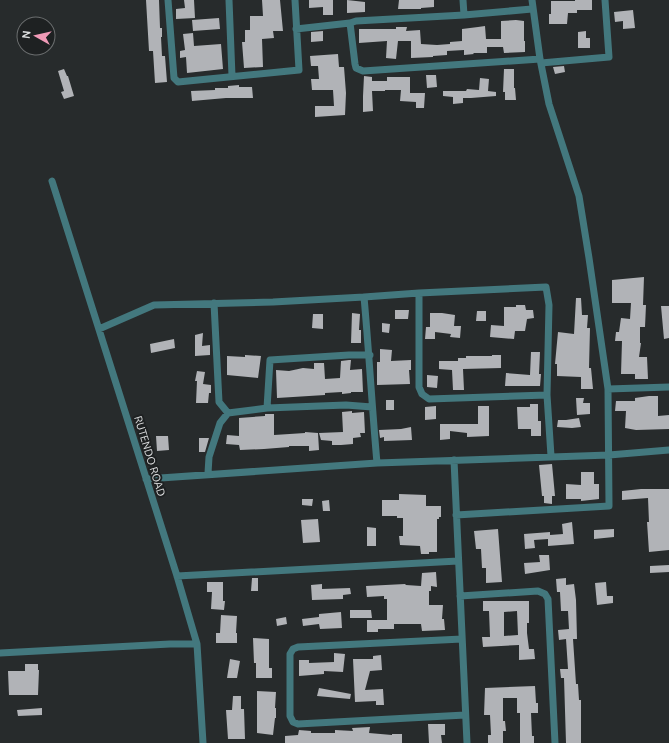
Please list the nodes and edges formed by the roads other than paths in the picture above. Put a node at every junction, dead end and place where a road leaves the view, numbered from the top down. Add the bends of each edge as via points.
1 (168, 0) edge
2 (229, 0) edge
3 (294, 0) edge
4 (463, 0) edge
5 (532, 0) edge
6 (605, 0) edge
7 (532, 8) junction
8 (464, 15) junction
9 (350, 23) junction
10 (296, 29) junction
11 (540, 61) junction
12 (232, 76) junction
13 (52, 181) dead end
14 (419, 293) junction
15 (364, 297) junction
16 (214, 303) junction
17 (99, 329) junction
18 (370, 355) junction
19 (669, 387) edge
20 (608, 389) junction
21 (547, 395) junction
22 (372, 407) junction
23 (267, 408) junction
24 (228, 412) junction
25 (669, 450) edge
26 (610, 455) junction
27 (550, 456) junction
28 (454, 460) junction
29 (377, 462) junction
30 (208, 473) junction
31 (146, 479) junction
32 (456, 515) junction
33 (458, 561) junction
34 (177, 576) junction
35 (460, 596) junction
36 (462, 640) junction
37 (197, 644) junction
38 (0, 653) edge
39 (466, 715) junction
40 (203, 743) edge
41 (467, 743) edge
42 (555, 743) edge

1 - 12 street via 174,78 178,82
2 - 12 street
3 - 10 street
4 - 8 street
5 - 7 street
6 - 11 street via 610,57
7 - 8 street
7 - 11 street
8 - 9 street
9 - 10 street
9 - 11 street via 356,68 363,71
10 - 12 street via 299,70
11 - 20 street via 549,104 579,196
13 - 17 street, RUTENDO ROAD
14 - 15 street
14 - 21 street via 419,387 422,394 429,399
14 - 21 street via 546,287 549,305
15 - 16 street
15 - 18 street
16 - 17 street via 154,305
16 - 24 street via 219,402
17 - 31 street, RUTENDO ROAD
18 - 22 street
18 - 23 street via 270,360
19 - 20 street
20 - 26 street
21 - 27 street
22 - 23 street via 346,405
22 - 29 street
23 - 24 street
24 - 30 street via 220,423 209,457
25 - 26 street
26 - 27 street
26 - 32 street via 609,506
27 - 28 street
28 - 29 street
28 - 32 street
29 - 30 street
30 - 31 street
31 - 34 street, RUTENDO ROAD
32 - 33 street
33 - 34 street
33 - 35 street
34 - 37 street, RUTENDO ROAD
35 - 36 street
35 - 42 street via 538,591 545,594 548,599
36 - 39 street
36 - 39 street via 298,647 290,654 290,716 293,722 298,724
37 - 38 street
37 - 40 street, RUTENDO ROAD
39 - 41 street

